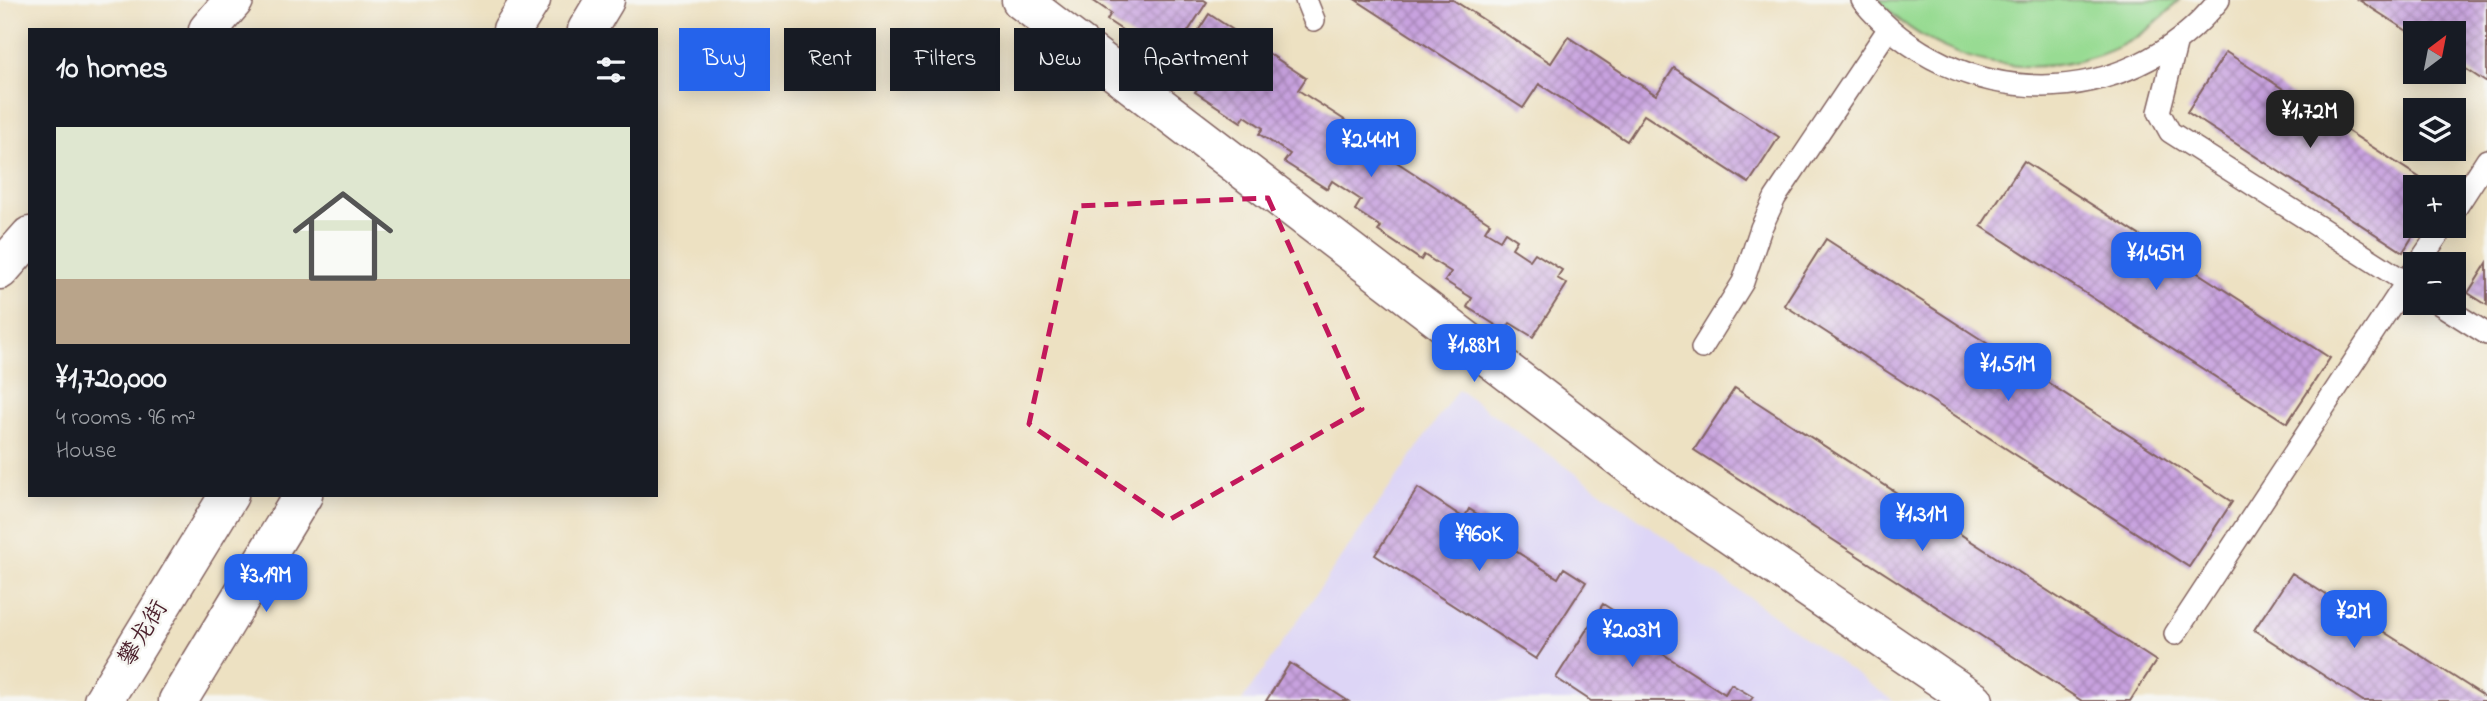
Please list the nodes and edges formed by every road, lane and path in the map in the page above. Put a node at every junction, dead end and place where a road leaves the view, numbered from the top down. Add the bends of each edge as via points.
1 (234, 0) edge
2 (531, 0) edge
3 (605, 0) edge
4 (1021, 0) edge
5 (1306, 0) edge
6 (1862, 0) edge
7 (2219, 0) edge
8 (1314, 20) dead end
9 (210, 28) edge
10 (513, 28) edge
11 (588, 28) edge
12 (1889, 28) junction
13 (2177, 41) junction
14 (2487, 160) edge
15 (2466, 192) edge
16 (28, 238) edge
17 (0, 270) edge
18 (2403, 274) edge
19 (2403, 293) edge
20 (2457, 315) edge
21 (2487, 334) edge
22 (1702, 348) dead end
23 (228, 497) edge
24 (302, 497) edge
25 (2175, 634) dead end
26 (103, 701) edge
27 (178, 701) edge
28 (1974, 701) edge

1 - 9 street
2 - 10 street
3 - 11 street
4 - 28 street via 1648,479
5 - 8 lane
6 - 12 lane
7 - 13 lane
12 - 13 lane via 1950,68 2020,86 2092,81 2126,70
12 - 22 lane via 1774,198 1743,282
13 - 18 lane via 2160,112 2170,132
14 - 15 lane
16 - 17 street
19 - 25 lane
20 - 21 lane
23 - 26 street, 攀龙街
24 - 27 street

